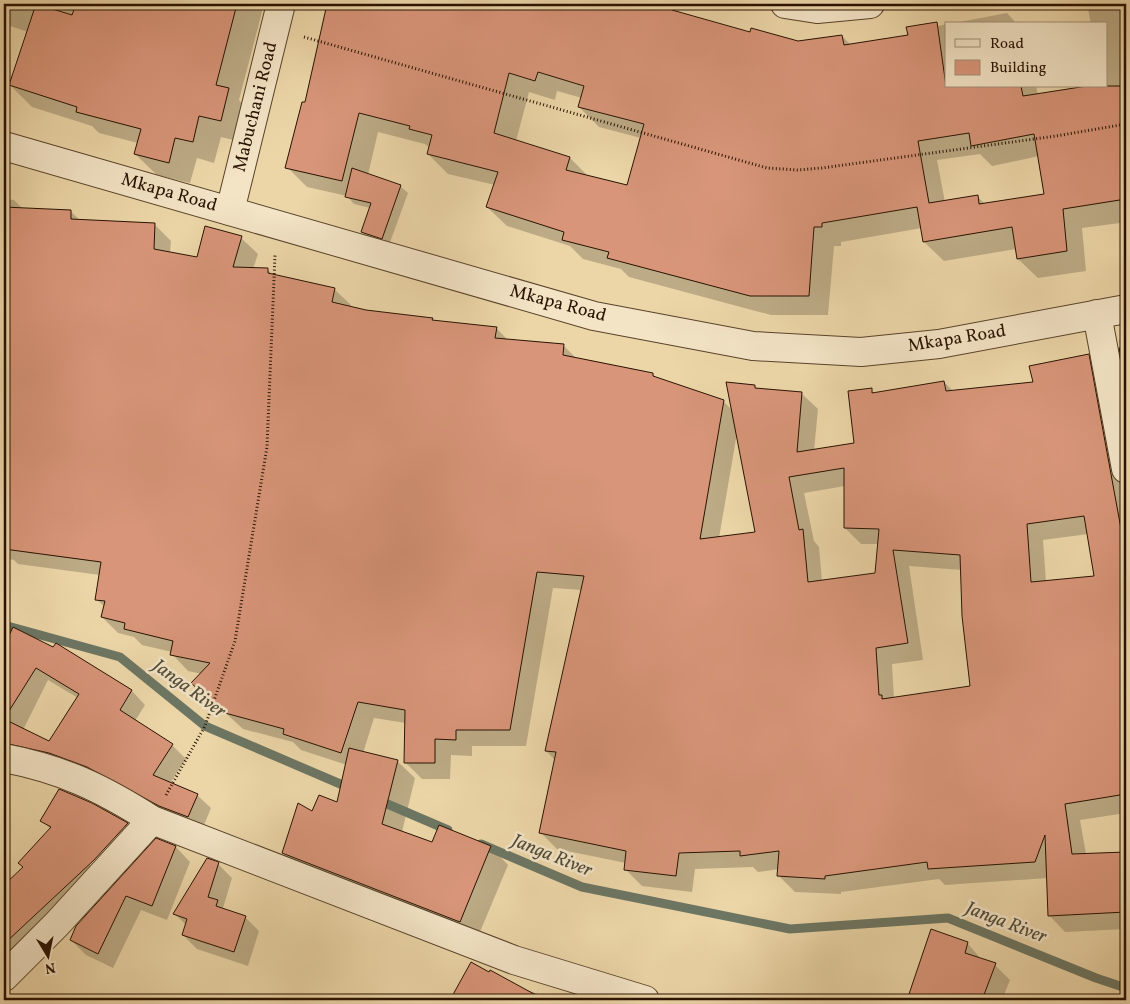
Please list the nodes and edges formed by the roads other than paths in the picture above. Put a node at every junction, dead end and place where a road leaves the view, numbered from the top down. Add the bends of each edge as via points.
1 (785, 4) edge
2 (870, 4) edge
3 (279, 16) edge
4 (4, 146) edge
5 (230, 211) junction
6 (1126, 309) edge
7 (1097, 314) junction
8 (1126, 470) edge
9 (4, 758) edge
10 (152, 820) junction
11 (4, 977) edge
12 (645, 1000) edge

1 - 2 street via 818,9
3 - 5 street, Mabuchani Road
4 - 5 street, Mkapa Road
5 - 7 street, Mkapa Road via 594,316 753,346 861,352 939,344
6 - 7 street, Mkapa Road
7 - 8 street
9 - 10 street via 62,772 119,799
10 - 11 street
10 - 12 street via 514,960

